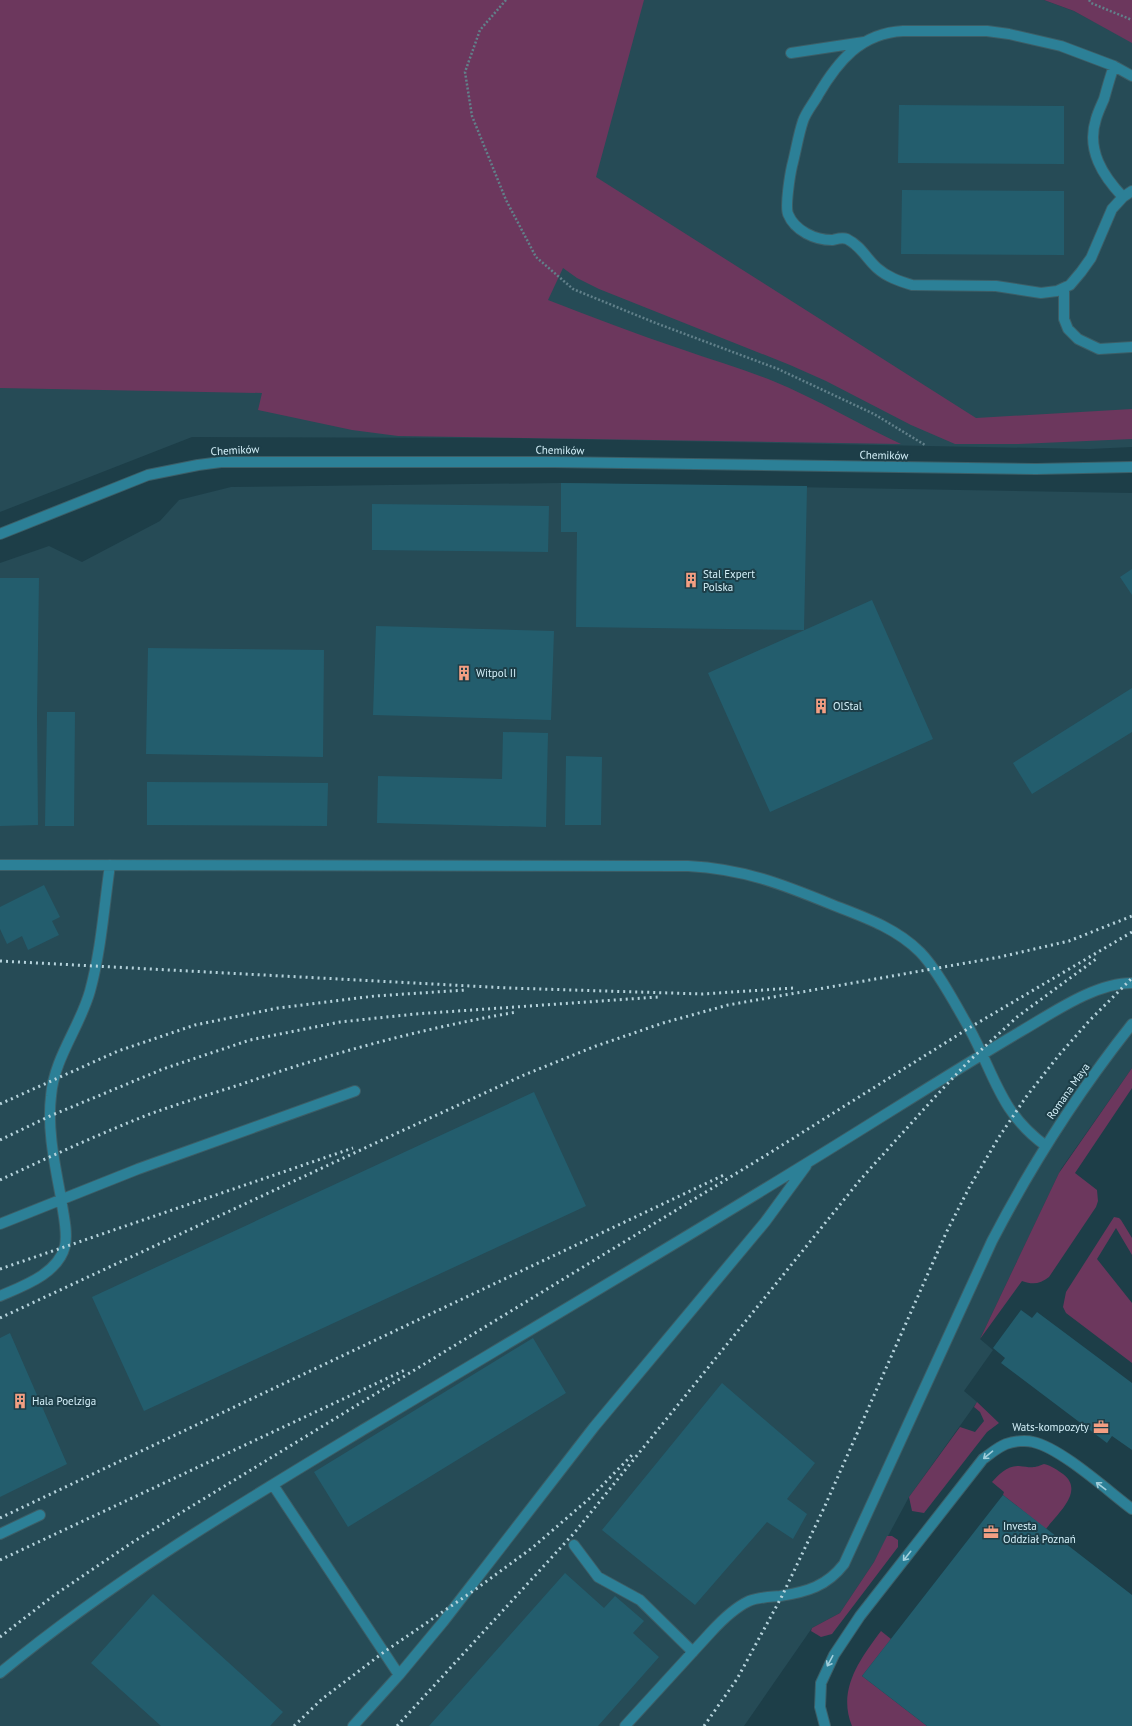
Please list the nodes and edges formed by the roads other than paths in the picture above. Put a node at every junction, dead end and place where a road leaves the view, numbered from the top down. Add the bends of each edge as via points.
1 (869, 41) junction
2 (791, 53) dead end
3 (1114, 66) junction
4 (1132, 76) edge
5 (1132, 191) edge
6 (1123, 197) junction
7 (1064, 288) junction
8 (1132, 347) edge
9 (1132, 467) edge
10 (0, 534) edge
11 (0, 864) edge
12 (110, 866) junction
13 (1132, 983) edge
14 (1132, 1024) edge
15 (982, 1054) junction
16 (355, 1092) dead end
17 (1046, 1146) junction
18 (809, 1162) junction
19 (61, 1199) junction
20 (0, 1224) edge
21 (0, 1296) edge
22 (273, 1485) junction
23 (1132, 1509) edge
24 (40, 1515) dead end
25 (0, 1534) edge
26 (574, 1545) dead end
27 (693, 1652) junction
28 (0, 1673) edge
29 (399, 1675) junction
30 (353, 1726) edge
31 (625, 1726) edge
32 (825, 1726) edge

1 - 2 street
1 - 3 street via 888,32 998,32 1061,46
1 - 7 street via 850,52 831,74 803,120 789,179 787,213 795,225 806,234 818,238 844,238 856,243 876,268 900,282 912,285 996,286 1041,293
3 - 4 street
3 - 6 street via 1096,119 1093,144 1101,168
5 - 6 street
6 - 7 street via 1111,211 1090,261 1072,284
7 - 8 street via 1064,319 1078,339 1099,349
9 - 10 street, Chemików via 221,462 148,475
11 - 12 street
12 - 15 street via 688,866 744,873 773,881 867,918 906,940 921,953 933,969
12 - 19 street via 90,991 53,1079 50,1116
13 - 15 street via 1112,985 1092,992
14 - 17 street, Romana Maya
15 - 17 street via 1011,1113 1031,1135
15 - 18 street
16 - 19 street
17 - 27 street, Romana Maya via 992,1241 844,1564 836,1575 806,1591 751,1601 739,1607
18 - 22 street
18 - 29 street via 765,1222 594,1427
19 - 20 street
19 - 21 street via 66,1231 65,1247 59,1261 47,1272
22 - 28 street via 124,1579 56,1628
22 - 29 street
23 -> 32 street via 1047,1447 1021,1441 1007,1443 994,1451 983,1459 879,1591 834,1655 821,1683 820,1707
24 - 25 street
26 - 27 street via 598,1576 640,1600
27 - 31 street, Romana Maya
29 - 30 street

